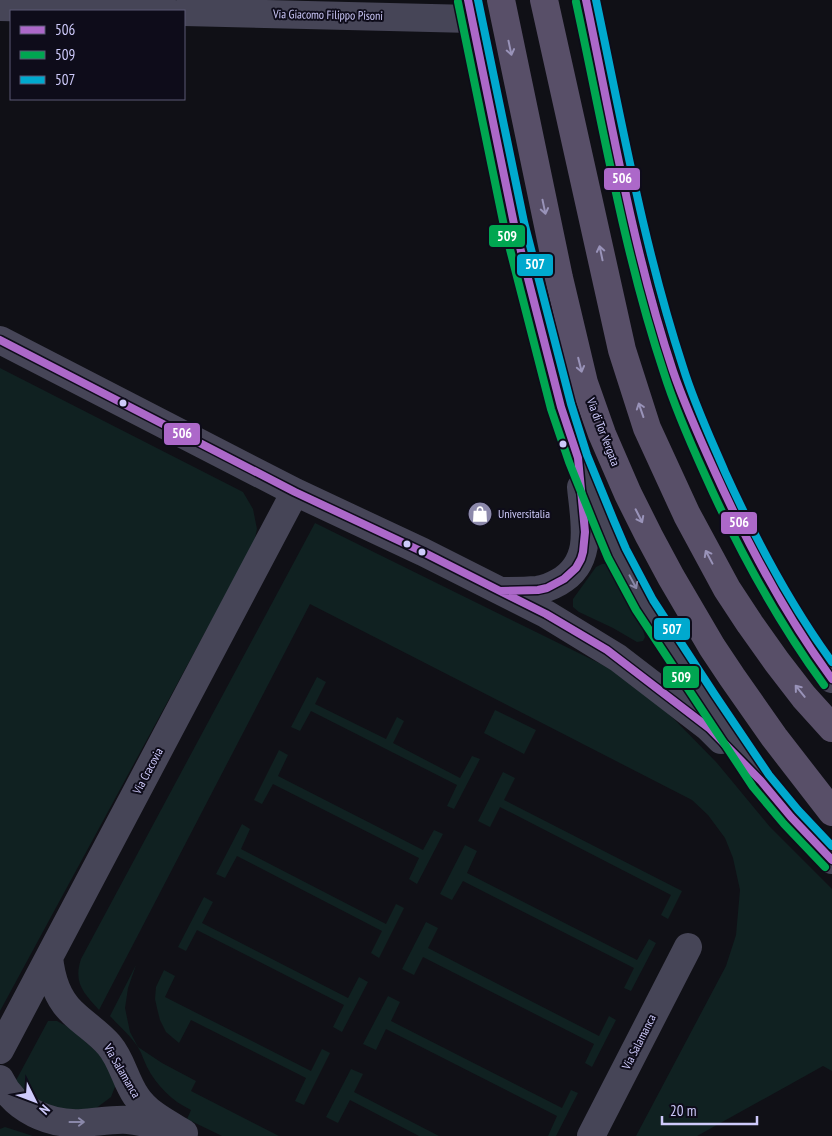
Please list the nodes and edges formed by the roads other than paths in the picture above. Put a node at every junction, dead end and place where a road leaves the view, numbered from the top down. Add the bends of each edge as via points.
1 (500, 0) edge
2 (544, 0) edge
3 (586, 0) edge
4 (0, 7) edge
5 (125, 10) edge
6 (470, 10) edge
7 (185, 12) edge
8 (0, 340) edge
9 (578, 458) junction
10 (295, 492) junction
11 (500, 591) junction
12 (832, 679) edge
13 (832, 728) edge
14 (761, 780) junction
15 (832, 812) edge
16 (832, 860) edge
17 (688, 947) dead end
18 (49, 957) junction
19 (14, 1022) junction
20 (86, 1024) junction
21 (0, 1050) edge
22 (0, 1079) edge
23 (0, 1107) edge
24 (30, 1111) junction
25 (186, 1135) edge
26 (591, 1136) edge

1 -> 15 main road, Via di Tor Vergata via 561,287 584,383 602,434 645,528 712,647 774,737
13 -> 2 main road via 777,662 726,589 647,428 622,350
3 - 12 street via 642,260 678,386 740,529 788,615
4 - 5 street
6 - 7 street, Via Giacomo Filippo Pisoni
6 - 9 street via 514,224 561,407
8 - 10 street
9 - 11 street via 585,532 581,560 564,579 547,588
9 -> 14 street via 617,553 644,605
10 - 11 street
10 - 18 street, Via Cracovia
11 - 14 street via 546,614 618,658 709,728
14 - 16 street via 790,817
17 - 26 street, Via Salamanca
18 - 19 street, Via Cracovia
18 - 20 street, Via Salamanca via 50,971 60,996
19 - 20 street, Via Salamanca via 27,1014 52,1010 71,1015
19 - 21 street, Via Cracovia
20 - 25 street, Via Salamanca via 110,1047 140,1102
22 - 24 street, Via Salamanca via 15,1101
23 - 24 street, Via Salamanca
24 -> 25 street, Via Salamanca via 57,1122 127,1120

